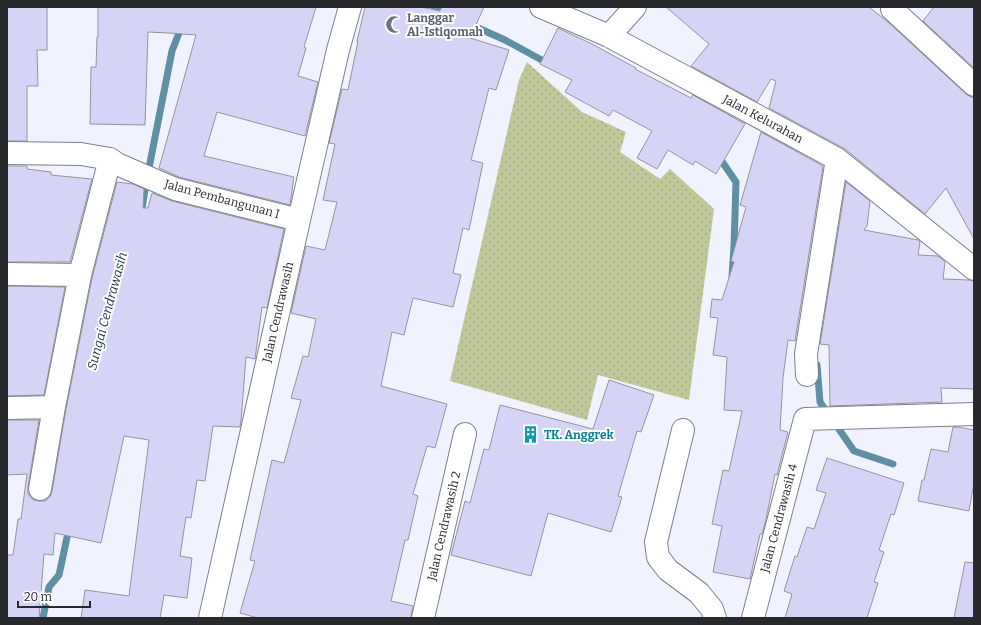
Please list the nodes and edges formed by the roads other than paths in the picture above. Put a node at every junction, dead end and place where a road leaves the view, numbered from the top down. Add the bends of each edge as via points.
1 (350, 7) edge
2 (542, 7) edge
3 (635, 7) edge
4 (892, 9) dead end
5 (609, 36) junction
6 (974, 85) edge
7 (7, 152) edge
8 (837, 159) junction
9 (114, 162) junction
10 (299, 220) junction
11 (971, 260) edge
12 (7, 274) edge
13 (80, 275) junction
14 (807, 375) dead end
15 (54, 407) junction
16 (7, 408) edge
17 (974, 414) edge
18 (683, 430) dead end
19 (465, 434) dead end
20 (40, 489) dead end
21 (210, 618) edge
22 (423, 618) edge
23 (715, 618) edge
24 (753, 618) edge

1 - 10 street, Jalan Cendrawasih
2 - 5 street, Jalan Kelurahan
3 - 5 street
4 - 6 street
5 - 8 street, Jalan Kelurahan
7 - 9 street, Jalan Pembangunan I via 81,154
8 - 11 street, Jalan Kelurahan
8 - 14 street via 806,354
9 - 10 street, Jalan Pembangunan I via 175,189
9 - 13 street
10 - 21 street, Jalan Cendrawasih
12 - 13 street
13 - 15 street
15 - 16 street
15 - 20 street
17 - 24 street, Jalan Cendrawasih 4 via 805,419
18 - 23 street via 656,542 658,557 668,570 699,593 712,609
19 - 22 street, Jalan Cendrawasih 2

